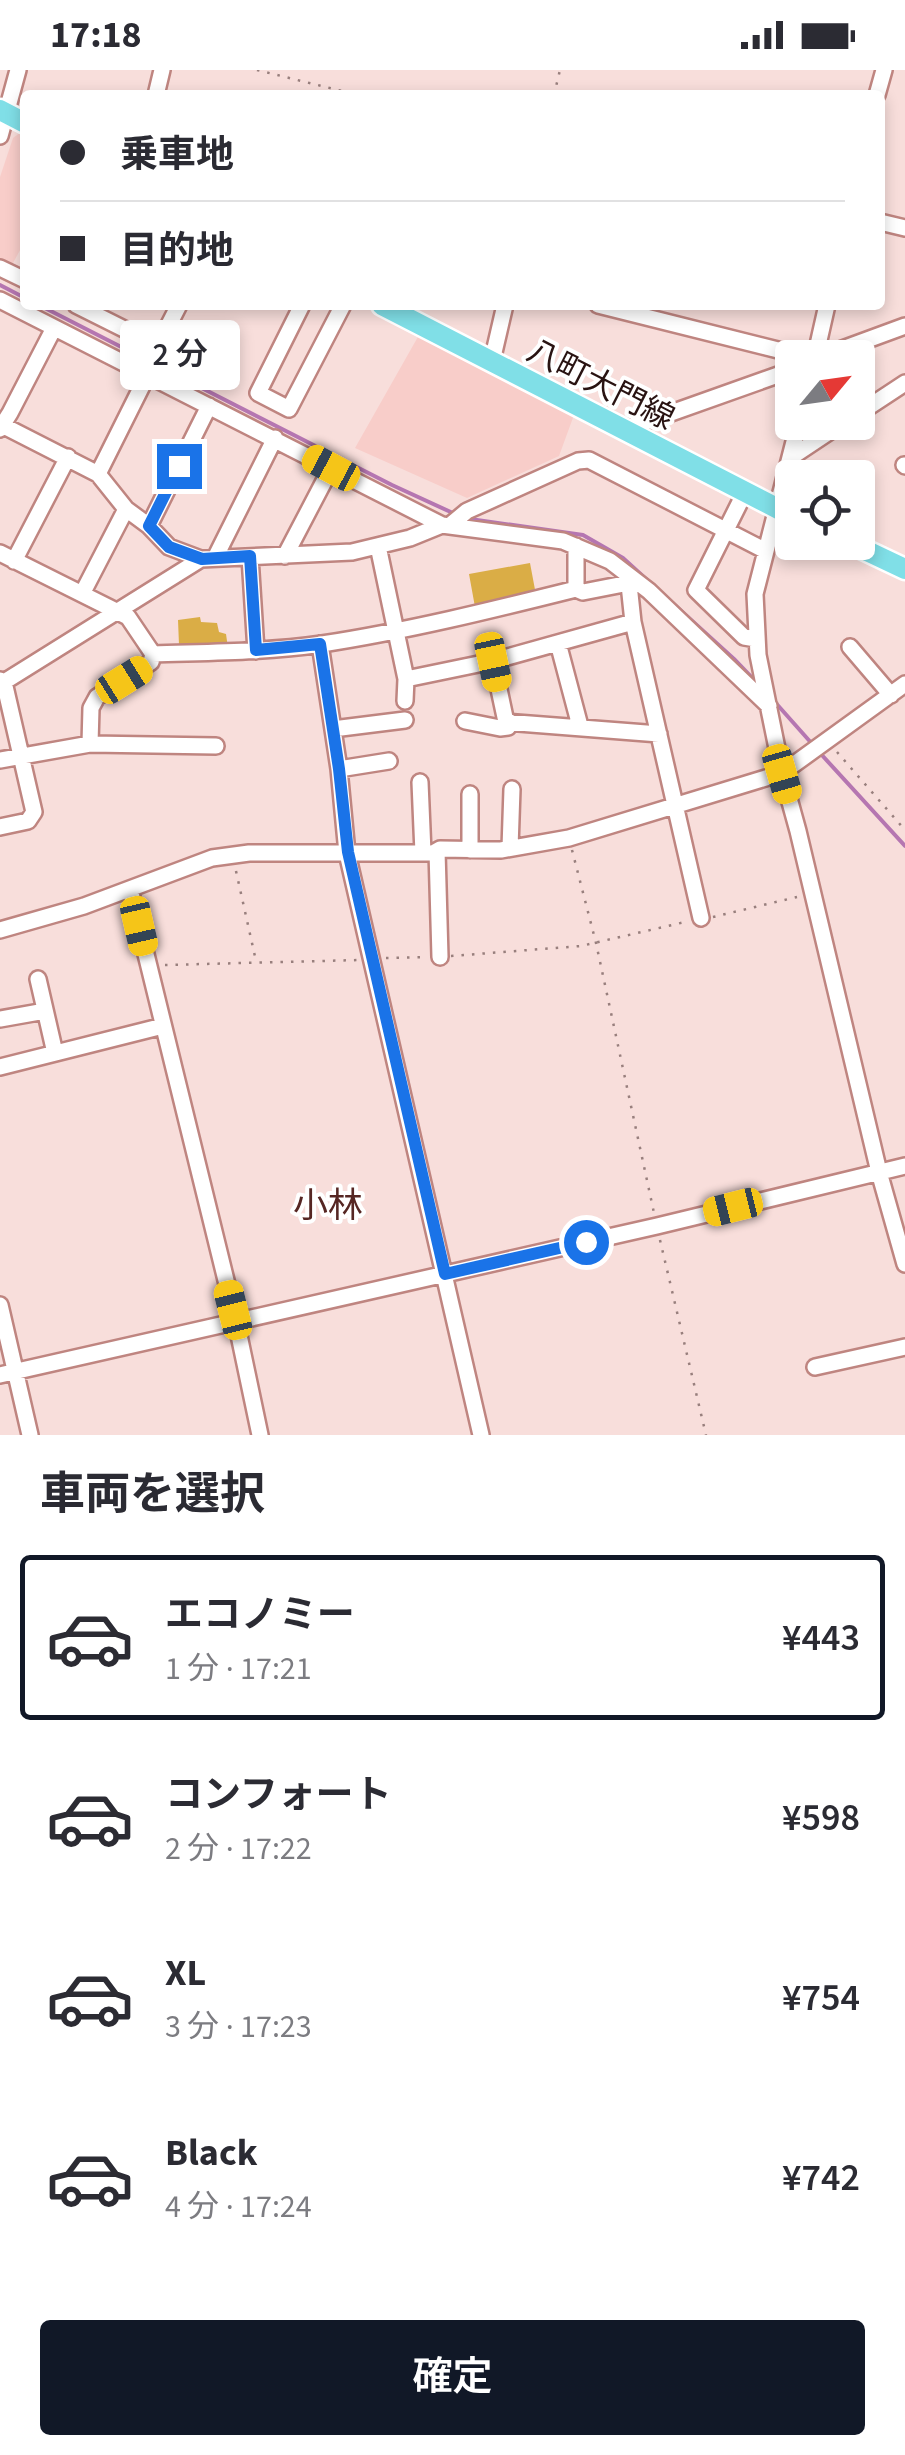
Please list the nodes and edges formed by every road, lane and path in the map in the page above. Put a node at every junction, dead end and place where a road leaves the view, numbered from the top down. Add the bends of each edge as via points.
1 (18, 70) edge
2 (256, 70) edge
3 (338, 90) edge
4 (11, 116) edge
5 (0, 136) edge
6 (0, 300) edge
7 (86, 310) edge
8 (177, 310) edge
9 (300, 310) edge
10 (341, 310) edge
11 (392, 310) edge
12 (504, 310) edge
13 (618, 310) edge
14 (826, 310) edge
15 (905, 326) edge
16 (54, 328) junction
17 (818, 340) edge
18 (865, 340) edge
19 (775, 348) edge
20 (492, 362) junction
21 (148, 374) junction
22 (775, 376) edge
23 (905, 383) edge
24 (875, 403) edge
25 (209, 406) junction
26 (1, 426) edge
27 (282, 428) junction
28 (626, 429) junction
29 (794, 440) edge
30 (817, 440) edge
31 (68, 456) junction
32 (790, 458) joint
33 (331, 468) junction
34 (98, 474) junction
35 (744, 492) junction
36 (775, 508) edge
37 (126, 509) junction
38 (446, 525) junction
39 (149, 526) junction
40 (726, 530) junction
41 (775, 532) edge
42 (378, 546) junction
43 (576, 546) junction
44 (766, 551) junction
45 (875, 553) edge
46 (250, 556) junction
47 (285, 556) junction
48 (7, 557) edge
49 (208, 558) junction
50 (901, 563) edge
51 (628, 579) junction
52 (576, 590) junction
53 (82, 594) junction
54 (118, 612) junction
55 (632, 622) junction
56 (396, 630) junction
57 (756, 639) junction
58 (558, 643) junction
59 (320, 644) junction
60 (850, 647) dead end
61 (256, 650) junction
62 (154, 654) junction
63 (493, 662) junction
64 (406, 679) junction
65 (2, 681) edge
66 (905, 684) edge
67 (890, 694) junction
68 (405, 701) dead end
69 (769, 706) junction
70 (404, 720) dead end
71 (465, 721) dead end
72 (510, 722) junction
73 (580, 726) junction
74 (333, 729) junction
75 (658, 734) junction
76 (827, 741) junction
77 (90, 744) junction
78 (216, 746) dead end
79 (22, 755) junction
80 (0, 760) edge
81 (389, 760) dead end
82 (339, 769) junction
83 (782, 774) junction
84 (420, 782) dead end
85 (512, 790) dead end
86 (470, 794) dead end
87 (675, 807) junction
88 (0, 827) edge
89 (905, 830) edge
90 (569, 838) junction
91 (510, 848) junction
92 (470, 850) junction
93 (348, 852) junction
94 (430, 852) junction
95 (233, 855) junction
96 (130, 889) junction
97 (813, 894) junction
98 (701, 918) junction
99 (0, 930) edge
100 (596, 944) junction
101 (440, 957) junction
102 (372, 959) junction
103 (256, 963) junction
104 (165, 966) dead end
105 (38, 978) dead end
106 (45, 1012) junction
107 (0, 1019) edge
108 (162, 1026) junction
109 (55, 1053) junction
110 (0, 1067) edge
111 (905, 1166) edge
112 (879, 1172) junction
113 (657, 1226) junction
114 (905, 1264) edge
115 (445, 1274) junction
116 (0, 1305) edge
117 (236, 1321) junction
118 (905, 1347) edge
119 (815, 1366) dead end
120 (8, 1373) edge
121 (30, 1435) edge
122 (260, 1435) edge
123 (481, 1435) edge
124 (706, 1435) edge

1 - 4 street
2 - 3 path
4 - 5 street
6 - 16 street
7 - 8 street via 158,346
9 - 27 street via 258,393
10 - 27 street
11 - 20 main road, 八町大門線
12 - 20 street
13 - 19 street
14 - 17 street
15 - 18 street
16 - 21 street
16 - 26 street
20 - 28 main road, 八町大門線
21 - 25 street
21 - 34 street
22 - 28 street
23 - 24 street
25 - 27 street
25 - 39 street
26 - 31 street
27 - 33 street
27 - 49 street
28 - 35 main road, 八町大門線
29 - 32 street
30 - 32 street
31 - 34 street
31 - 48 street
33 - 38 street
33 - 47 street
34 - 37 street
35 - 36 main road, 八町大門線
35 - 40 street
37 - 39 street
37 - 53 street
38 - 40 street via 589,460
38 - 42 street
38 - 43 street
39 - 49 street via 169,547
40 - 44 street
40 - 57 street via 696,590 744,637
41 - 44 street
42 - 47 street
42 - 56 street
43 - 51 street via 610,561
43 - 52 street
44 - 57 street via 756,594
45 - 50 main road
46 - 47 street
46 - 49 street
46 - 61 street
48 - 53 street
49 - 54 street
51 - 52 street
51 - 55 street
51 - 69 street via 649,591
52 - 56 street
53 - 54 street
54 - 62 street
54 - 65 street
55 - 58 street
55 - 75 street
56 - 59 street
56 - 64 street
57 - 69 street
58 - 63 street
58 - 73 street
59 - 61 street
59 - 74 street
60 - 67 street
61 - 62 street
62 - 77 street via 97,697
63 - 64 street
63 - 72 street
64 - 68 street
65 - 79 street
66 - 67 street
67 - 76 street
69 - 83 street
70 - 74 street
71 - 72 street via 500,728
72 - 73 street
73 - 75 street
74 - 82 street
75 - 87 street
76 - 83 street
76 - 89 path
77 - 78 street
77 - 79 street
79 - 80 street
79 - 88 street via 34,812 28,821
81 - 82 street
82 - 93 street
83 - 87 street
83 - 97 street
84 - 94 street
85 - 91 street
86 - 92 street
87 - 90 street
87 - 98 street
90 - 91 street
90 - 100 path
91 - 92 street
92 - 94 street
93 - 94 street
93 - 95 street
93 - 102 street
94 - 101 street
95 - 96 street
95 - 103 path
96 - 99 street
96 - 108 street
97 - 98 path
97 - 112 street
98 - 100 path
100 - 101 path
100 - 113 path
101 - 102 path
102 - 103 path
102 - 115 street
103 - 104 path
105 - 106 street
106 - 107 street
106 - 109 street
108 - 109 street
108 - 117 street
109 - 110 street
111 - 112 street
112 - 113 street
112 - 114 street
113 - 115 street
113 - 124 path
115 - 117 street
115 - 123 street
116 - 120 street
117 - 120 street
117 - 122 street
118 - 119 street
120 - 121 street

